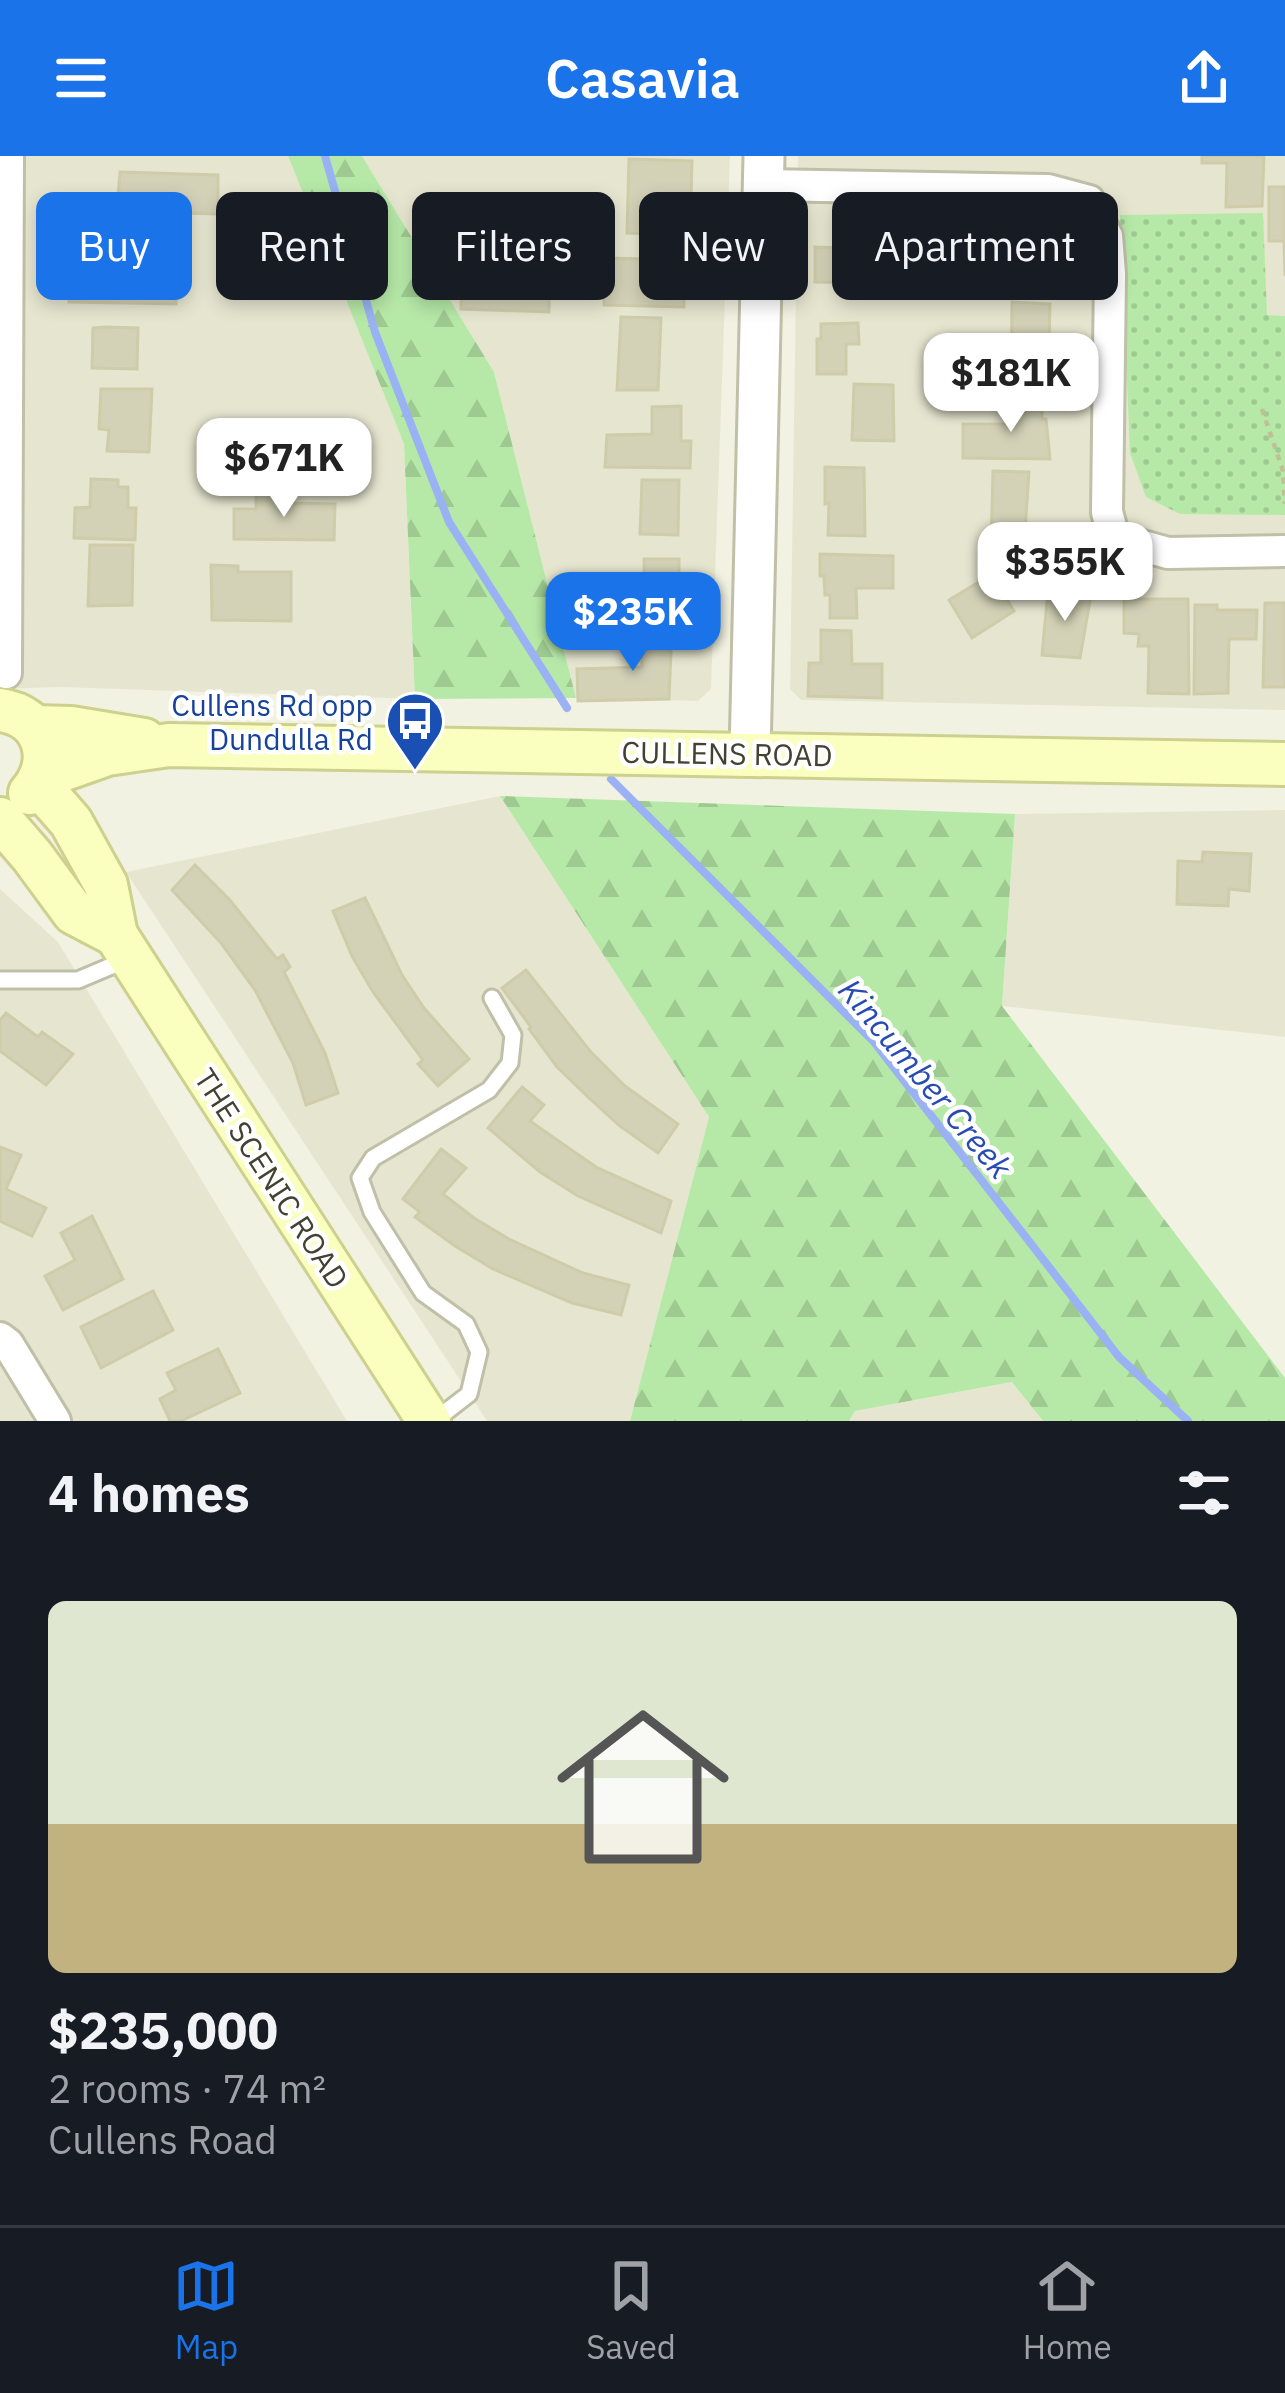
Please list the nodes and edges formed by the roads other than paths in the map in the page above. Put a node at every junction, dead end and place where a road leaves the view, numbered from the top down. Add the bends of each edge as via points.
1 (8, 156) edge
2 (764, 170) edge
3 (4, 408) edge
4 (1285, 551) edge
5 (13, 704) edge
6 (169, 745) junction
7 (750, 753) junction
8 (1285, 764) edge
9 (40, 780) junction
10 (0, 806) edge
11 (0, 819) edge
12 (123, 946) junction
13 (0, 980) edge
14 (492, 998) dead end
15 (0, 1338) edge
16 (55, 1421) edge
17 (431, 1421) edge

1 - 3 street
2 - 4 street via 1048,190 1089,201 1108,236 1107,512 1114,538 1168,553
2 - 7 street
3 - 5 street
5 - 6 main road, CULLENS ROAD via 71,728
5 - 9 main road via 45,751
6 - 7 main road, CULLENS ROAD
6 - 9 main road, CULLENS ROAD via 106,754
7 - 8 main road, CULLENS ROAD
9 - 10 main road, CULLENS ROAD
9 - 12 main road, THE SCENIC ROAD via 106,885
11 - 12 main road, THE SCENIC ROAD via 74,913
12 - 13 lane via 78,980
12 - 17 main road, THE SCENIC ROAD
14 - 17 lane via 513,1035 510,1063 489,1090 374,1159 360,1178 423,1293 466,1324 479,1352 469,1394
15 - 16 street

